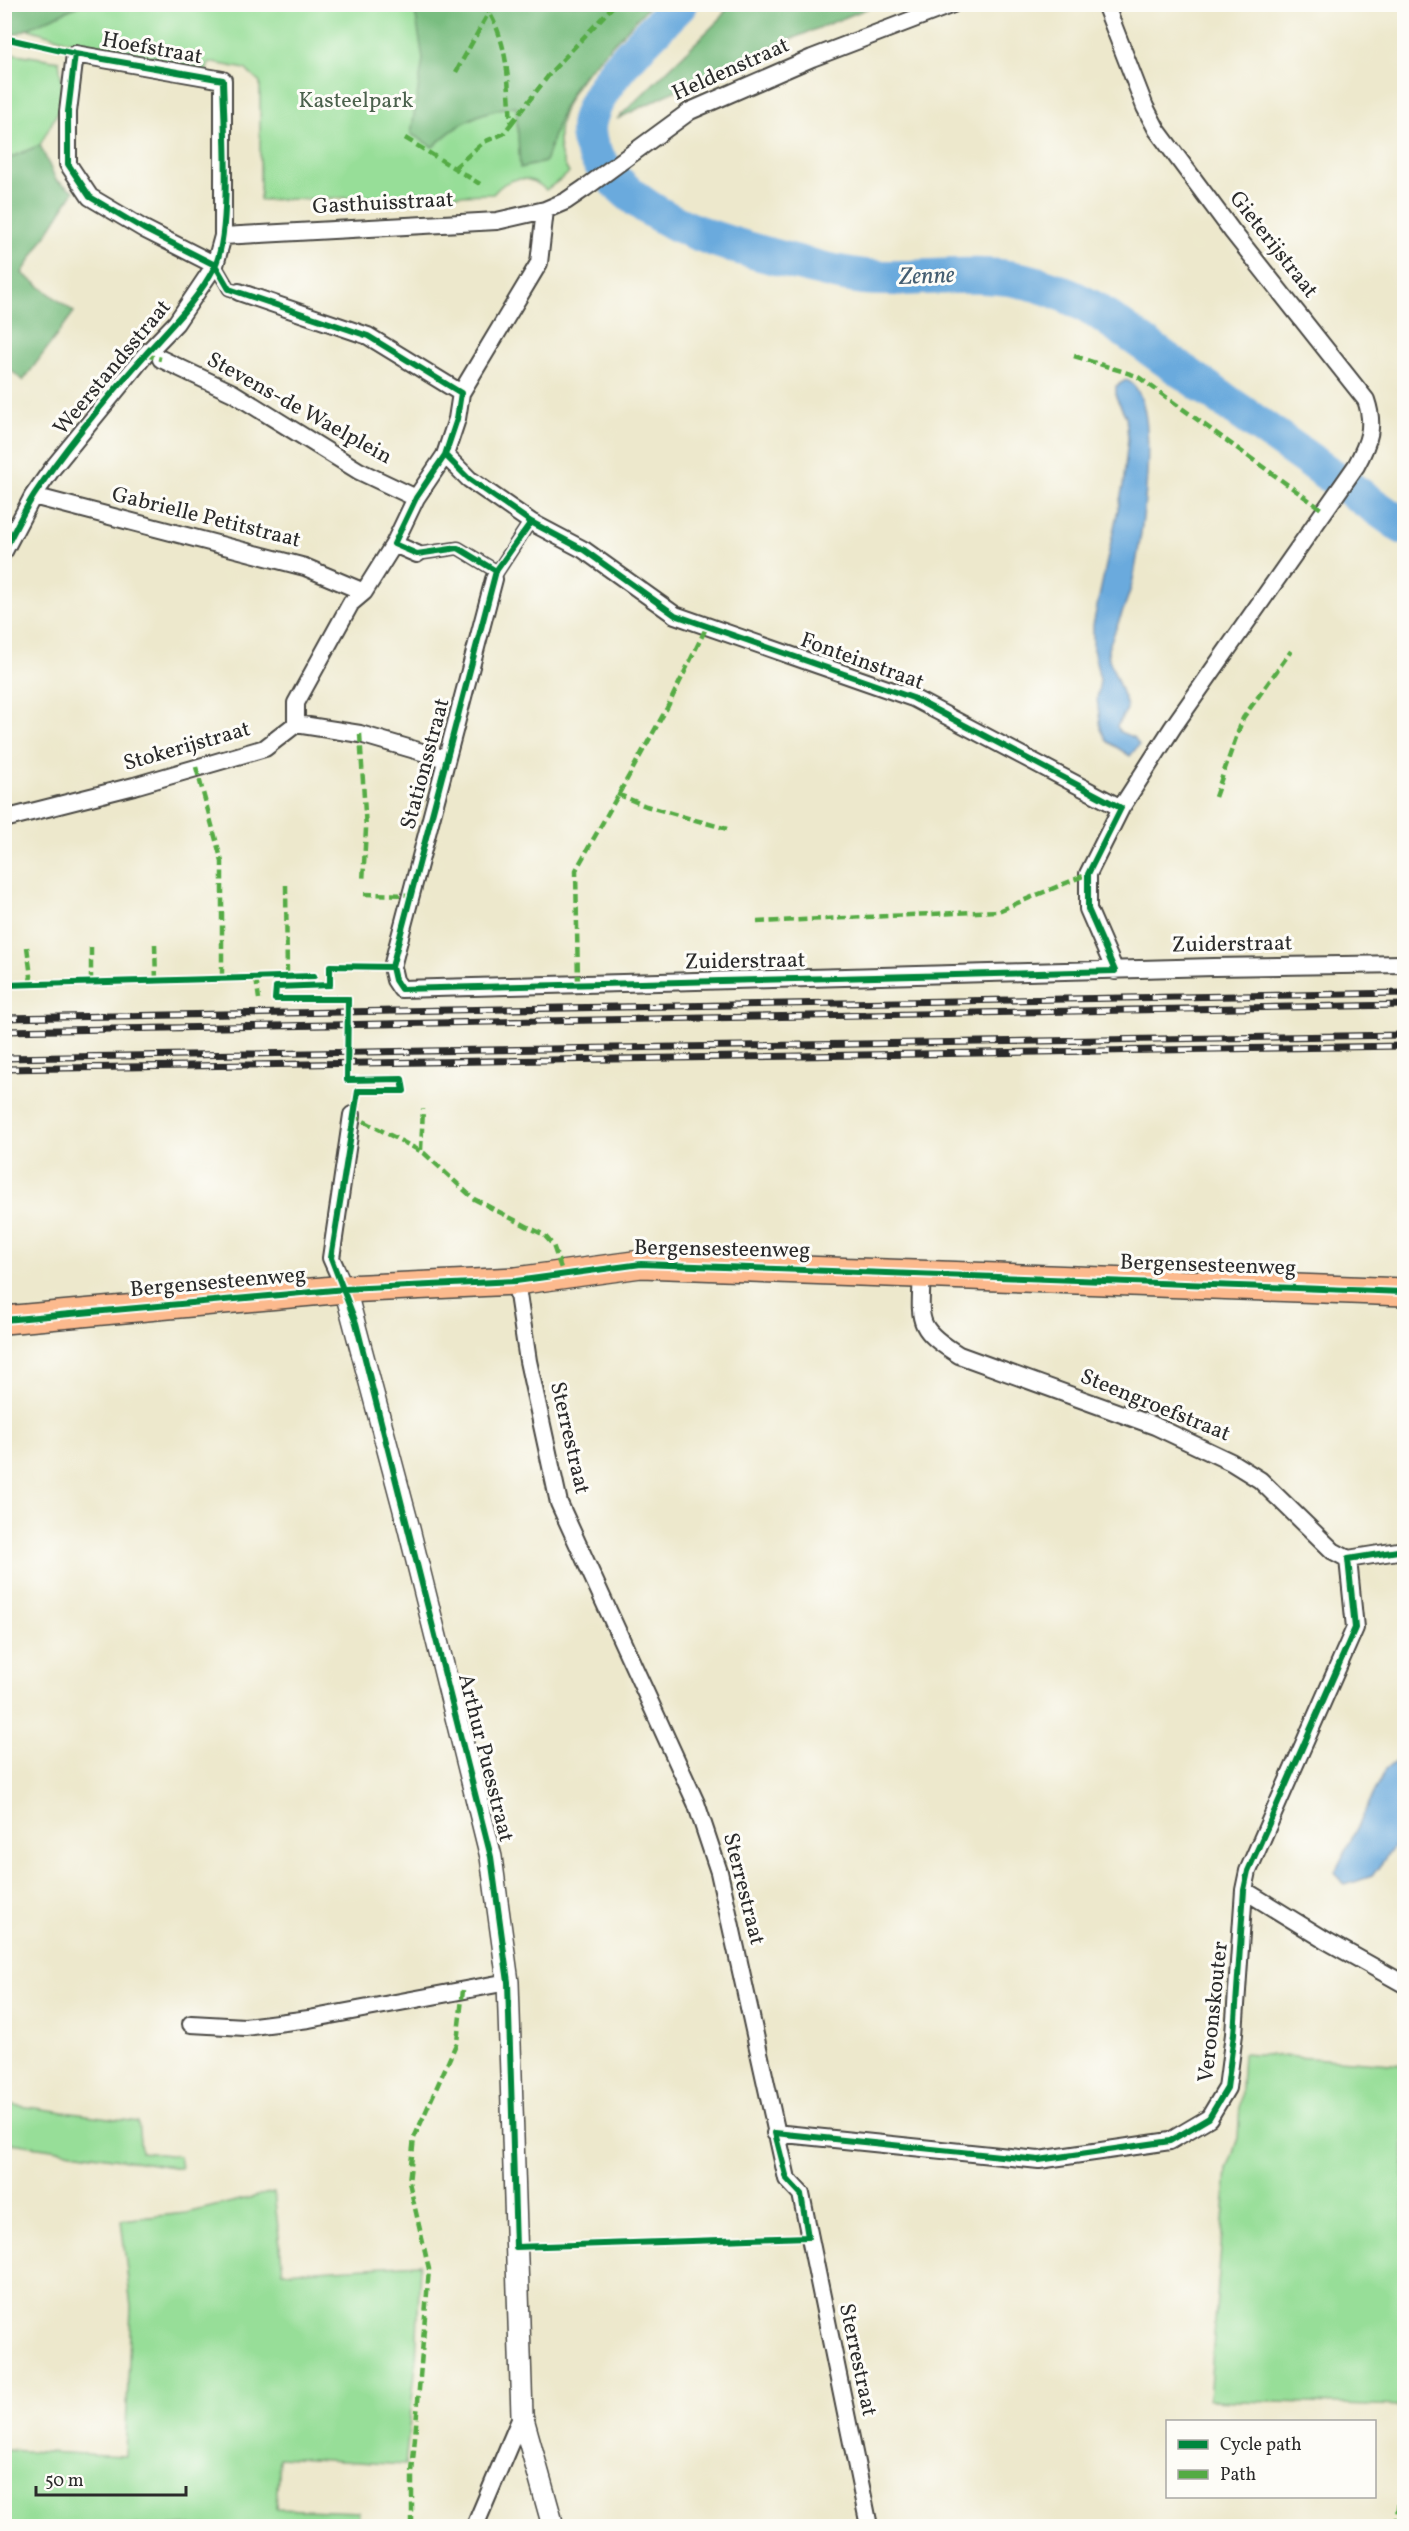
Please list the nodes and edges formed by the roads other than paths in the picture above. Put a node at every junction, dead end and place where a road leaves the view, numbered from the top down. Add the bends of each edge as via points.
1 (953, 4) edge
2 (1105, 4) edge
3 (223, 80) joint
4 (545, 210) junction
5 (223, 236) junction
6 (215, 265) junction
7 (239, 292) joint
8 (160, 359) dead end
9 (461, 393) junction
10 (445, 455) junction
11 (33, 496) junction
12 (416, 498) junction
13 (529, 525) junction
14 (394, 544) junction
15 (4, 551) edge
16 (417, 554) joint
17 (495, 575) junction
18 (364, 592) junction
19 (296, 724) junction
20 (446, 759) junction
21 (1121, 808) junction
22 (4, 819) edge
23 (1404, 964) edge
24 (392, 967) joint
25 (1115, 971) junction
26 (352, 1115) dead end
27 (922, 1273) junction
28 (516, 1281) junction
29 (345, 1289) junction
30 (1404, 1292) edge
31 (4, 1320) edge
32 (1404, 1550) edge
33 (1348, 1559) junction
34 (1244, 1890) junction
35 (508, 1982) junction
36 (1404, 1984) edge
37 (191, 2024) dead end
38 (775, 2133) junction
39 (522, 2415) junction
40 (475, 2526) edge
41 (553, 2526) edge
42 (869, 2526) edge

1 - 4 street, Heldenstraat via 822,54 690,111 566,201
2 - 21 street, Gieterijstraat via 1157,130 1366,400 1372,417 1368,445 1356,466 1173,727
3 - 5 street, Weerstandsstraat
3 - 6 street, Hoefstraat via 75,54 68,112 68,164 90,197 144,230
4 - 5 street, Gasthuisstraat via 496,221
4 - 9 street via 539,263
5 - 6 street, Weerstandsstraat
6 - 7 street via 230,289
6 - 11 street, Weerstandsstraat via 176,323 145,355
7 - 9 street via 368,336
8 - 12 street, Stevens-de Waelplein via 233,393 359,471
9 - 10 street
10 - 12 street
10 - 13 street, Fonteinstraat via 469,479
11 - 15 street, Weerstandsstraat
11 - 18 street, Gabrielle Petitstraat via 305,567
12 - 14 street
13 - 17 street
13 - 21 street, Fonteinstraat via 585,550 675,615 913,698
14 - 16 street
14 - 18 street
16 - 17 street via 458,548
17 - 20 street, Stationsstraat
18 - 19 street via 351,603 296,703
19 - 20 street via 360,734
19 - 22 street, Stokerijstraat via 265,748
20 - 24 street, Stationsstraat
21 - 25 street via 1088,874 1088,909
23 - 25 street, Zuiderstraat
24 - 25 street, Zuiderstraat via 401,989
26 - 29 street via 331,1258
27 - 28 main road, Bergensesteenweg via 640,1264
27 - 30 main road, Bergensesteenweg
27 - 33 street, Steengroefstraat via 920,1316 927,1333 936,1341 959,1355 1155,1426 1231,1462 1269,1488 1333,1551
28 - 29 main road, Bergensesteenweg
28 - 38 street, Sterrestraat via 528,1360 559,1503 703,1823 719,1872
29 - 31 main road, Bergensesteenweg
29 - 35 street, Arthur Puesstraat via 491,1857
32 - 33 street
33 - 34 street, Veroonskouter via 1355,1628 1248,1871
34 - 36 street
34 - 38 street, Veroonskouter via 1227,2088 1209,2118 1170,2141 1039,2160
35 - 37 street via 309,2019 245,2027
35 - 39 street, Arthur Puesstraat
38 - 42 street, Sterrestraat via 787,2179 801,2194
39 - 40 street
39 - 41 street, Arthur Puesstraat

